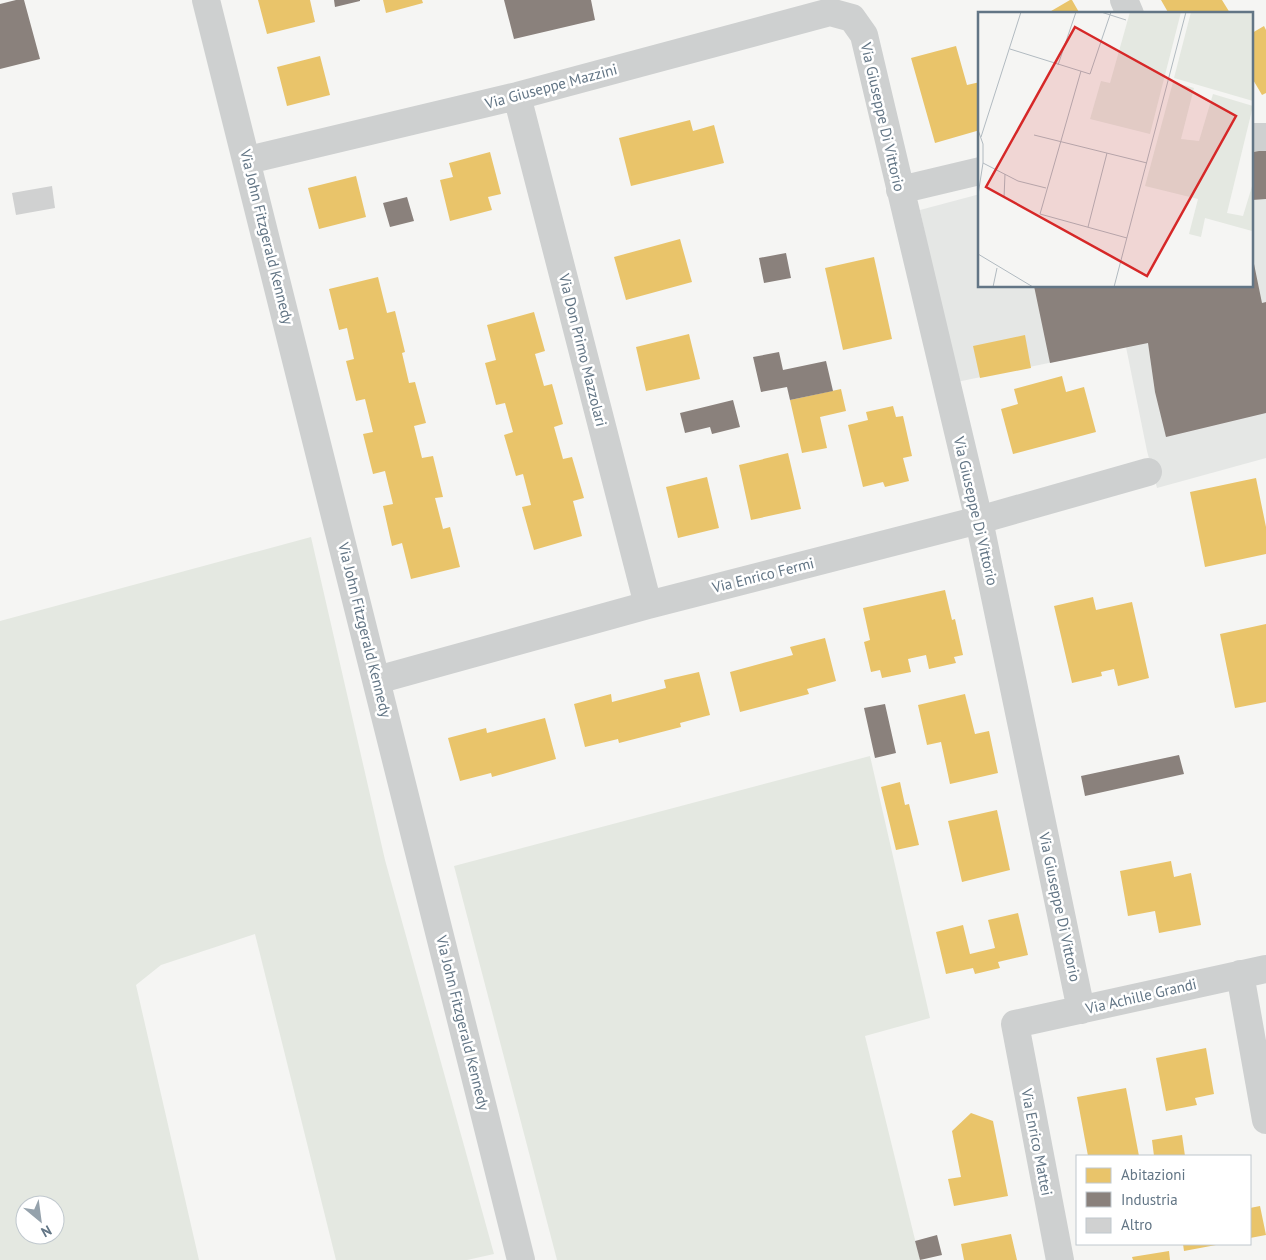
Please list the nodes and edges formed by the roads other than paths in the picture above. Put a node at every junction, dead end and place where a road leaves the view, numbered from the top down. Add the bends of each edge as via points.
1 (206, 0) edge
2 (1124, 0) edge
3 (1129, 12) edge
4 (852, 18) joint
5 (517, 96) junction
6 (248, 160) junction
7 (978, 171) edge
8 (900, 190) junction
9 (1148, 472) dead end
10 (979, 520) junction
11 (648, 605) junction
12 (377, 680) junction
13 (1253, 972) edge
14 (1081, 1010) junction
15 (1015, 1024) joint
16 (1266, 1120) edge
17 (522, 1260) edge
18 (1060, 1260) edge

1 - 6 street, Via John Fitzgerald Kennedy
2 - 3 street
4 - 5 street, Via Giuseppe Mazzini via 830,12
4 - 8 street, Via Giuseppe Di Vittorio via 864,35
5 - 6 street, Via Giuseppe Mazzini
5 - 11 street, Via Don Primo Mazzolari
6 - 12 street, Via John Fitzgerald Kennedy
7 - 8 street
8 - 10 street, Via Giuseppe Di Vittorio
9 - 10 street, Via Enrico Fermi
10 - 11 street, Via Enrico Fermi
10 - 14 street, Via Giuseppe Di Vittorio
11 - 12 street, Via Enrico Fermi
12 - 17 street, Via John Fitzgerald Kennedy
13 - 14 street, Via Achille Grandi
13 - 16 street
14 - 15 street, Via Achille Grandi
15 - 18 street, Via Enrico Mattei

